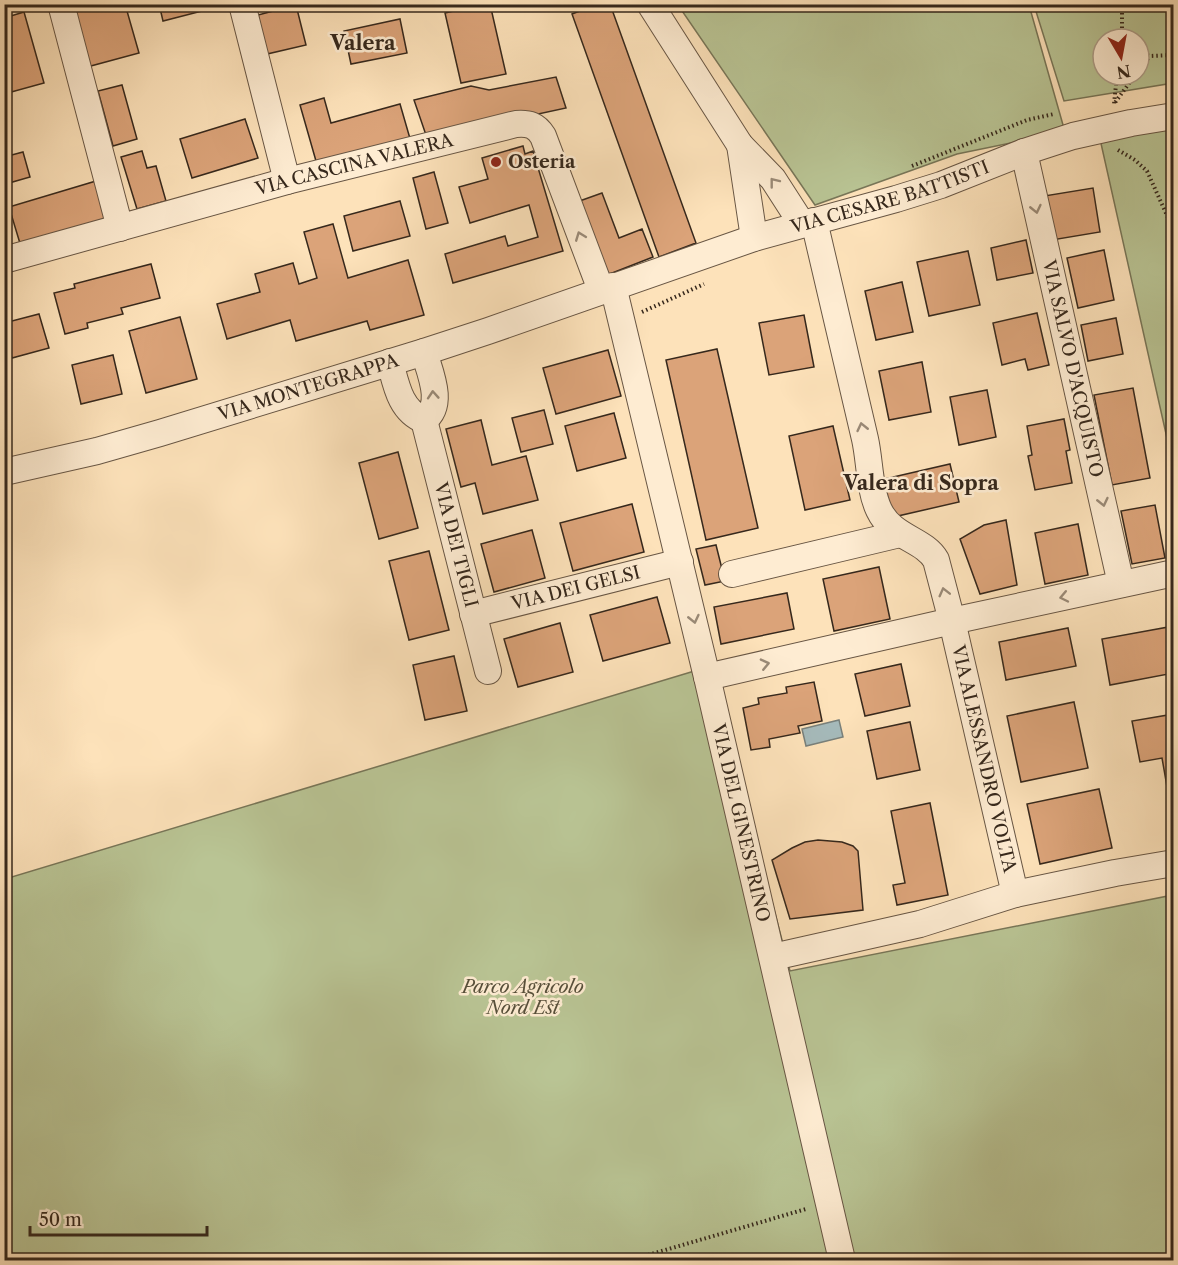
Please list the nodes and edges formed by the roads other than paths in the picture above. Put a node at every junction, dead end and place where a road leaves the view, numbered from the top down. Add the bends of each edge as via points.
1 (61, 4) edge
2 (242, 4) edge
3 (650, 4) edge
4 (1171, 124) edge
5 (740, 145) junction
6 (1024, 152) junction
7 (287, 182) junction
8 (808, 222) junction
9 (120, 228) junction
10 (754, 238) junction
11 (4, 260) edge
12 (607, 288) junction
13 (424, 352) junction
14 (390, 362) junction
15 (424, 420) junction
16 (4, 472) edge
17 (900, 534) junction
18 (680, 562) junction
19 (1173, 573) edge
20 (732, 574) dead end
21 (1121, 584) junction
22 (473, 614) junction
23 (952, 621) junction
24 (488, 671) dead end
25 (708, 677) junction
26 (1173, 863) edge
27 (1015, 894) junction
28 (772, 957) junction
29 (842, 1260) edge

1 - 9 street
2 - 7 street
3 - 5 street
4 - 6 street, VIA CESARE BATTISTI via 1101,129
8 -> 5 street, VIA ALESSANDRO VOLTA
5 - 10 street
6 - 8 street, VIA CESARE BATTISTI via 941,185
6 -> 21 street, VIA SALVO D'ACQUISTO
7 - 9 street, VIA CASCINA VALERA
12 -> 7 street, VIA CASCINA VALERA via 545,142 538,129 525,123
8 - 10 street, VIA CESARE BATTISTI
17 -> 8 street, VIA ALESSANDRO VOLTA via 882,516 874,498 867,447
9 - 11 street, VIA CASCINA VALERA
10 - 12 street, VIA CESARE BATTISTI
12 - 13 street, VIA MONTEGRAPPA
12 - 18 street, VIA DEL GINESTRINO
13 - 14 street, VIA MONTEGRAPPA
15 -> 13 street via 433,411 435,398
14 - 15 street via 406,407
14 - 16 street, VIA MONTEGRAPPA via 160,434
15 - 22 street, VIA DEI TIGLI
17 - 20 street
23 -> 17 street, VIA ALESSANDRO VOLTA via 933,556
18 - 22 street, VIA DEI GELSI
18 -> 25 street, VIA DEL GINESTRINO
19 - 21 street, VIA ALESSANDRO VOLTA
21 -> 23 street, VIA ALESSANDRO VOLTA
22 - 24 street, VIA DEI TIGLI
25 -> 23 street, VIA ALESSANDRO VOLTA
23 - 27 street, VIA ALESSANDRO VOLTA
25 - 28 street, VIA DEL GINESTRINO
26 - 27 street
27 - 28 street via 920,924
28 - 29 street, VIA DEL GINESTRINO

